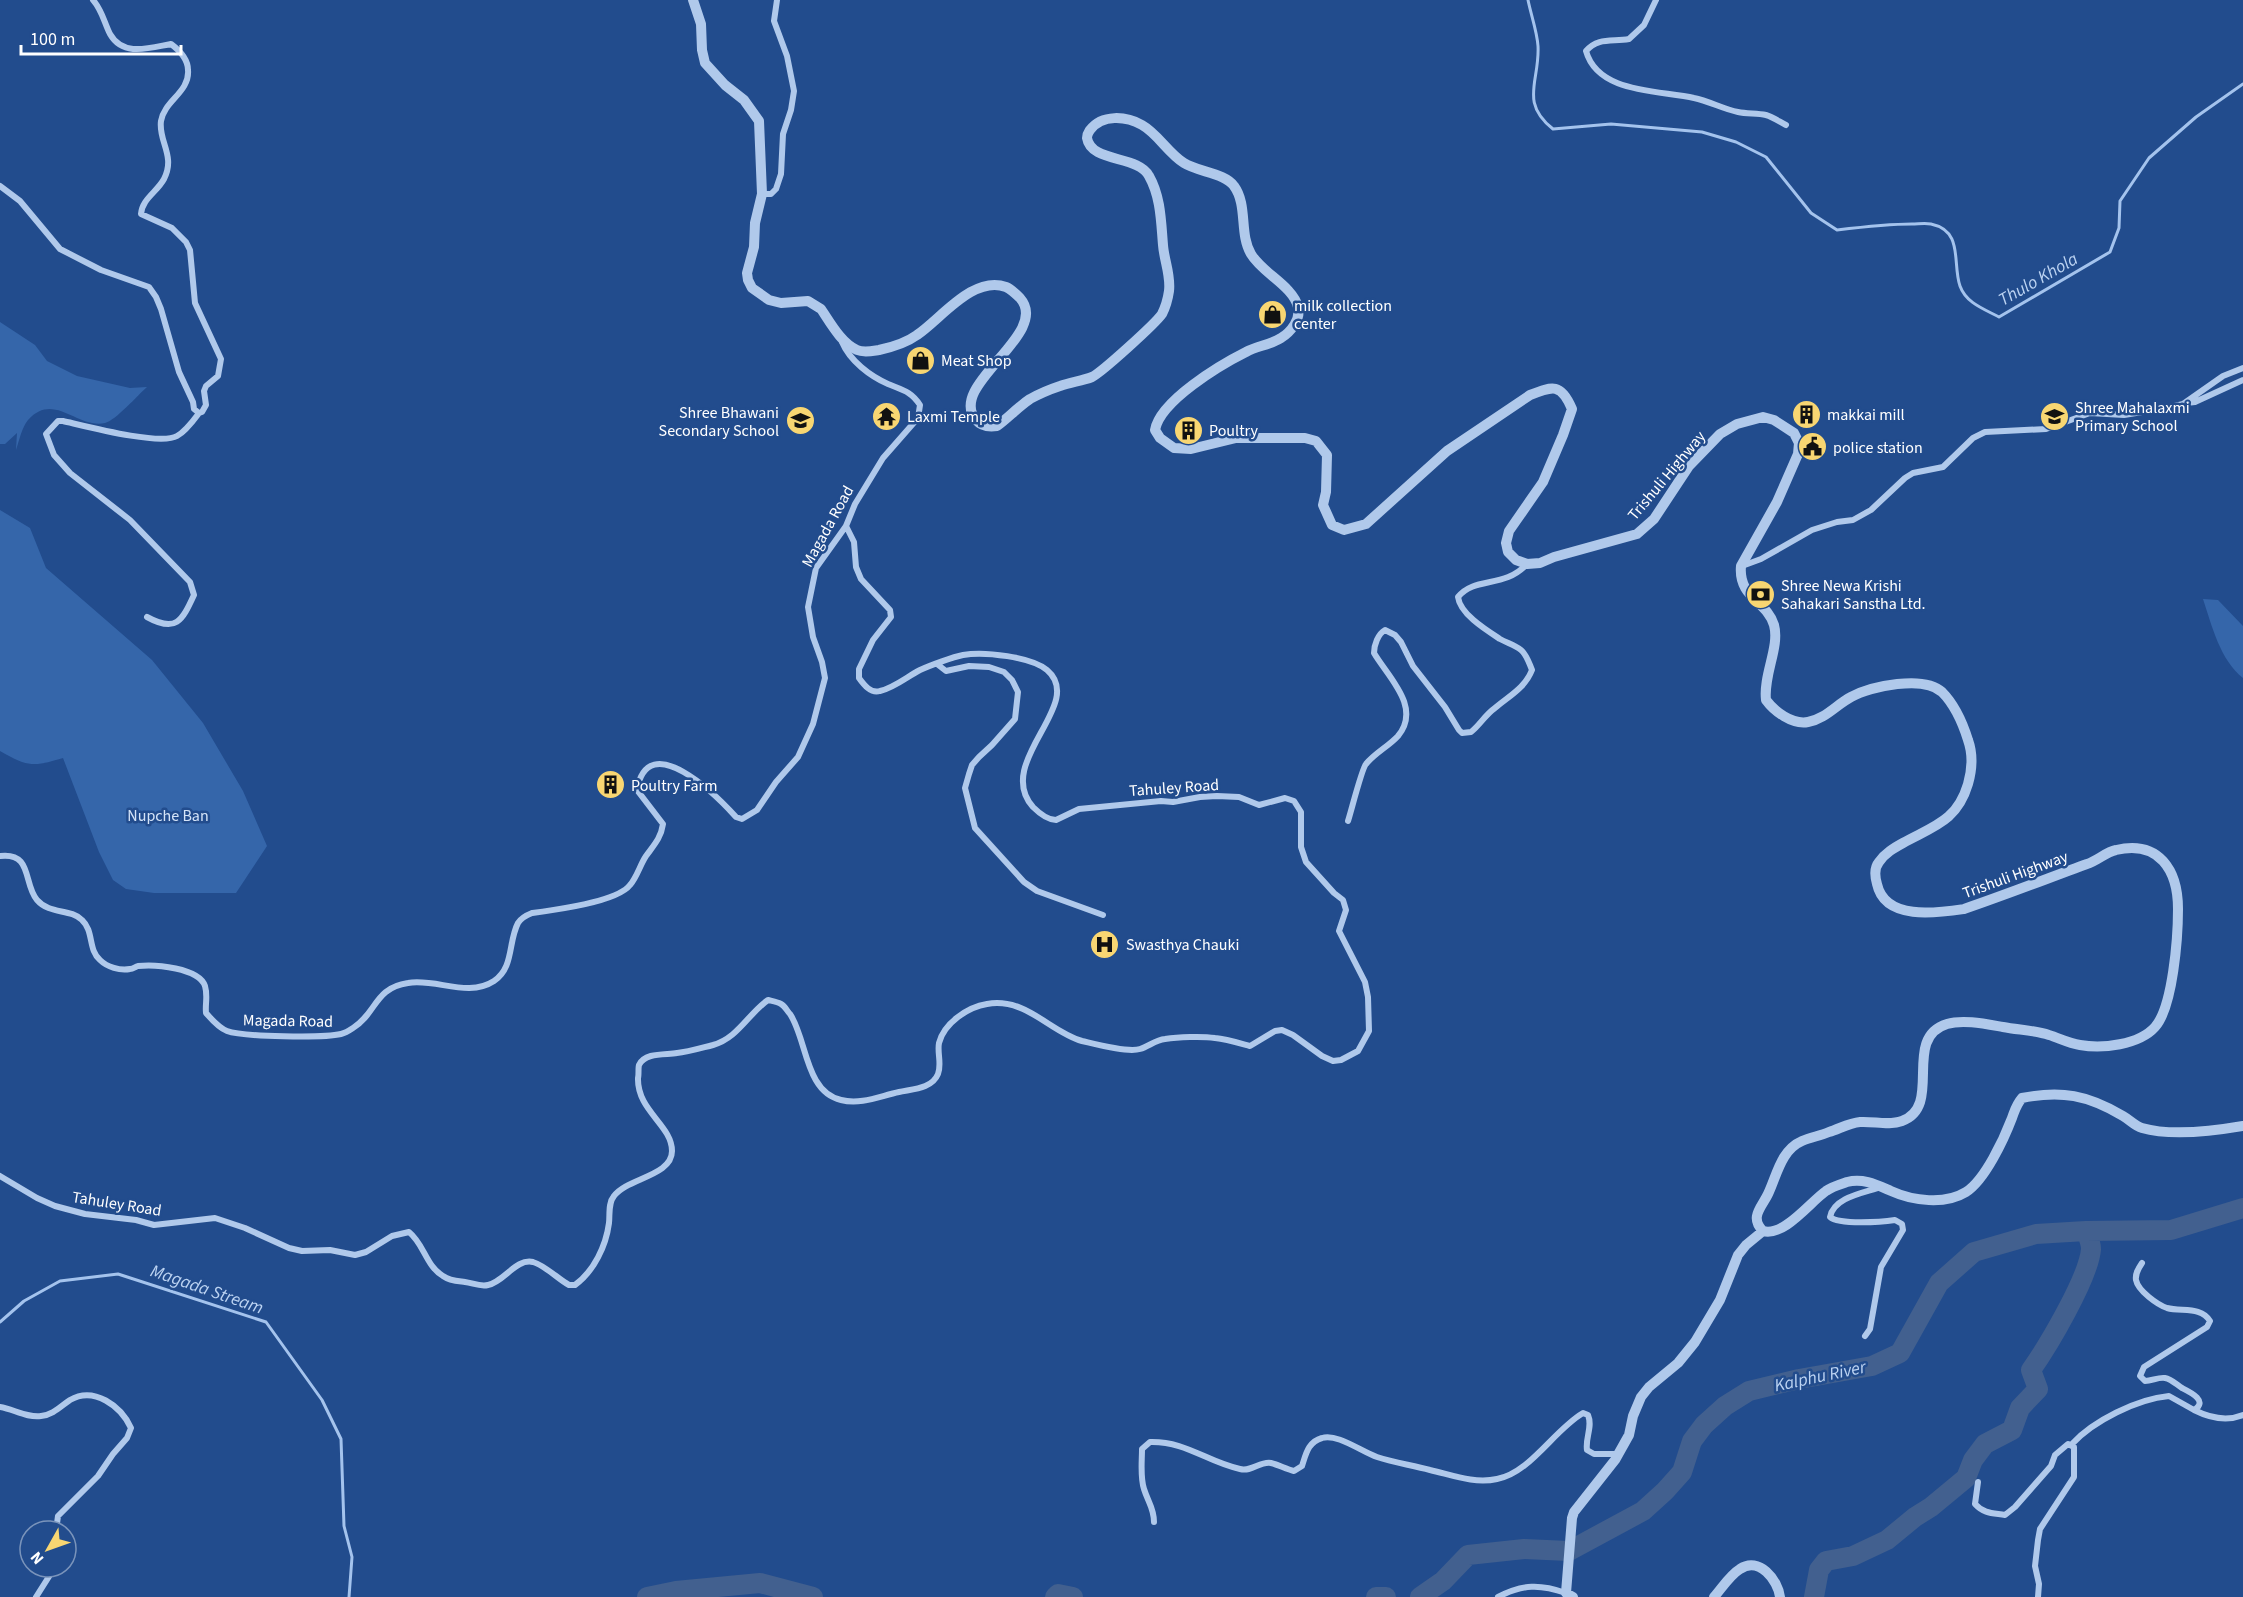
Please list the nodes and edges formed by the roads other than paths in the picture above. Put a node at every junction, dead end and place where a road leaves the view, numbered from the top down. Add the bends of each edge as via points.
1 (93, 0) edge
2 (693, 0) edge
3 (777, 0) edge
4 (1656, 0) edge
5 (1786, 125) dead end
6 (0, 186) edge
7 (762, 194) junction
8 (838, 333) junction
9 (2243, 368) edge
10 (2243, 380) edge
11 (2183, 404) junction
12 (199, 412) junction
13 (846, 526) junction
14 (1527, 564) junction
15 (1741, 566) junction
16 (147, 617) dead end
17 (937, 664) junction
18 (1348, 821) dead end
19 (0, 856) edge
20 (1103, 915) dead end
21 (2243, 1126) edge
22 (0, 1176) edge
23 (1881, 1187) junction
24 (1763, 1231) junction
25 (2142, 1263) dead end
26 (1865, 1336) dead end
27 (0, 1407) edge
28 (2194, 1410) junction
29 (2243, 1415) edge
30 (2072, 1444) junction
31 (1618, 1455) junction
32 (1978, 1482) dead end
33 (58, 1519) edge
34 (1154, 1522) dead end
35 (47, 1579) edge
36 (1569, 1595) edge
37 (36, 1597) edge
38 (1498, 1597) edge
39 (1714, 1597) edge
40 (1780, 1597) edge
41 (2038, 1597) edge

1 - 12 street via 110,33 123,48 136,50 171,44 187,62 185,83 161,121 168,152 164,179 143,204 141,214 172,228 190,250 195,303 221,359 218,376 204,391 204,410
2 - 7 street via 701,24 705,63 744,100 759,121
3 - 7 street via 774,21 794,91 783,134 782,174 776,189 771,194
4 - 5 street via 1644,25 1629,39 1592,44 1586,51 1596,69 1631,88 1685,96 1737,112 1768,115
6 - 12 street via 20,201 60,249 101,270 148,287 161,309 182,380 194,409
7 - 8 street via 747,273 752,288 769,300 808,301 816,305
8 - 13 street, Magada Road via 855,361 877,379 907,391 920,405 918,418 883,458
8 - 14 street via 857,350 891,348 918,335 976,290 988,285 1010,289 1022,300 1026,319 978,384 971,401 975,419 991,427 1030,400 1106,368 1162,313 1169,292 1161,216 1148,173 1131,162 1093,149 1087,138 1097,122 1129,120 1149,130 1182,162 1224,177 1234,186 1251,255 1298,306 1292,329 1281,338 1217,368 1174,401 1156,424 1160,438 1174,448 1236,438 1316,441 1327,455 1323,505 1326,516 1332,525 1344,530 1366,524 1425,469 1475,431 1530,395 1556,388 1572,408 1569,420 1543,482 1519,514 1506,543 1516,560
9 - 11 street via 2223,376
10 - 11 street
11 - 15 street via 2142,413 2090,413 2046,429 1985,432 1963,446 1943,467 1905,478 1853,520 1812,530 1761,560
12 - 16 street via 177,437 165,440 63,421 58,421 46,435 54,455 70,473 130,520 190,582 194,595 182,619 163,626
13 - 17 street, Tahuley Road via 854,542 861,579 890,610 891,617 878,631 859,669 859,678 871,691 879,692
13 - 19 street, Magada Road via 816,568 810,592 812,630 825,678 813,724 798,757 757,810 742,819 736,817 697,779 673,767 651,765 639,777 637,790 663,824 661,835 629,887 606,899 524,917 518,922 504,970 494,981 482,986 463,988 422,982 392,988 381,995 360,1022 341,1034 295,1037 225,1030 206,1013 206,991 198,976 188,971 115,968 105,964 93,951 90,930 81,918 41,904 34,897 22,862
14 - 15 street, Trishuli Highway via 1637,534 1654,519 1689,466 1720,434 1737,424 1763,417 1794,433 1799,443 1798,454 1777,502
14 - 18 street via 1518,574 1497,582 1471,585 1458,597 1465,612 1526,655 1532,670 1528,681 1471,732 1459,730 1395,635 1385,630 1380,633 1374,653 1405,702 1407,715 1398,735 1365,765
15 - 24 street, Trishuli Highway via 1740,576 1749,595 1774,624 1765,691 1766,700 1781,715 1805,723 1863,691 1898,683 1928,685 1941,691 1965,730 1971,771 1961,802 1942,824 1892,849 1877,864 1877,887 1889,902 1922,913 1964,909 2091,863 2114,850 2146,848 2168,867 2178,910 2177,954 2170,987 2156,1026 2146,1035 2131,1041 2082,1046 2048,1035 1976,1023 1940,1027 1926,1044 1922,1104 1917,1111 1902,1121 1858,1122 1793,1145 1756,1213 1756,1222
17 - 20 street via 946,671 969,666 1004,672 1018,692 1015,719 972,765 969,774 965,789 975,828 1024,882
17 - 22 street, Tahuley Road via 963,655 996,655 1034,663 1053,676 1058,687 1055,704 1049,721 1034,741 1023,781 1026,797 1051,820 1085,808 1200,797 1239,797 1259,805 1285,798 1294,801 1301,812 1301,847 1306,862 1343,900 1346,910 1339,931 1365,982 1369,1031 1358,1051 1333,1061 1282,1030 1250,1046 1215,1037 1172,1038 1129,1050 1080,1040 1038,1016 1004,1004 987,1004 968,1011 943,1033 939,1073 934,1081 912,1090 848,1102 825,1091 813,1077 793,1019 783,1004 768,1000 741,1029 715,1044 658,1054 639,1065 642,1098 669,1138 672,1158 664,1167 633,1181 612,1198 600,1252 591,1269 575,1285 533,1262 490,1285 453,1281 441,1276 418,1239 409,1232 355,1255 289,1248 215,1218 154,1225 86,1214 55,1206
21 - 23 street via 2158,1132 2139,1127 2079,1095 2031,1096 2016,1104 1992,1160 1968,1191 1953,1198 1914,1199
23 - 24 street via 1872,1182 1846,1182 1826,1190 1774,1232
23 - 26 street via 1841,1201 1830,1217 1842,1221 1895,1220 1902,1224 1903,1230 1881,1267 1870,1329
24 - 31 street via 1738,1255 1720,1300 1695,1342 1641,1397
25 - 28 street via 2135,1279 2145,1293 2167,1308 2201,1313 2210,1321 2207,1327 2153,1361 2140,1376 2145,1381 2169,1379 2197,1396 2200,1403
27 - 33 street via 41,1416 82,1395 105,1399 127,1420 131,1428 127,1438
28 - 29 street via 2228,1420
28 - 30 street via 2169,1396 2146,1400 2096,1423
30 - 32 street via 2061,1448 2051,1466 2005,1515 1988,1514 1975,1504
30 - 41 street via 2074,1477 2044,1523 2038,1540
31 - 34 street via 1587,1450 1590,1420 1583,1413 1511,1476 1487,1480 1408,1466 1332,1437 1323,1437 1308,1448 1302,1466 1294,1471 1271,1463 1243,1470 1181,1445 1150,1442 1142,1449 1143,1488 1154,1510
31 - 36 street via 1574,1512
35 - 37 street
36 - 38 street via 1533,1585
39 - 40 street via 1736,1572 1750,1566 1766,1571

